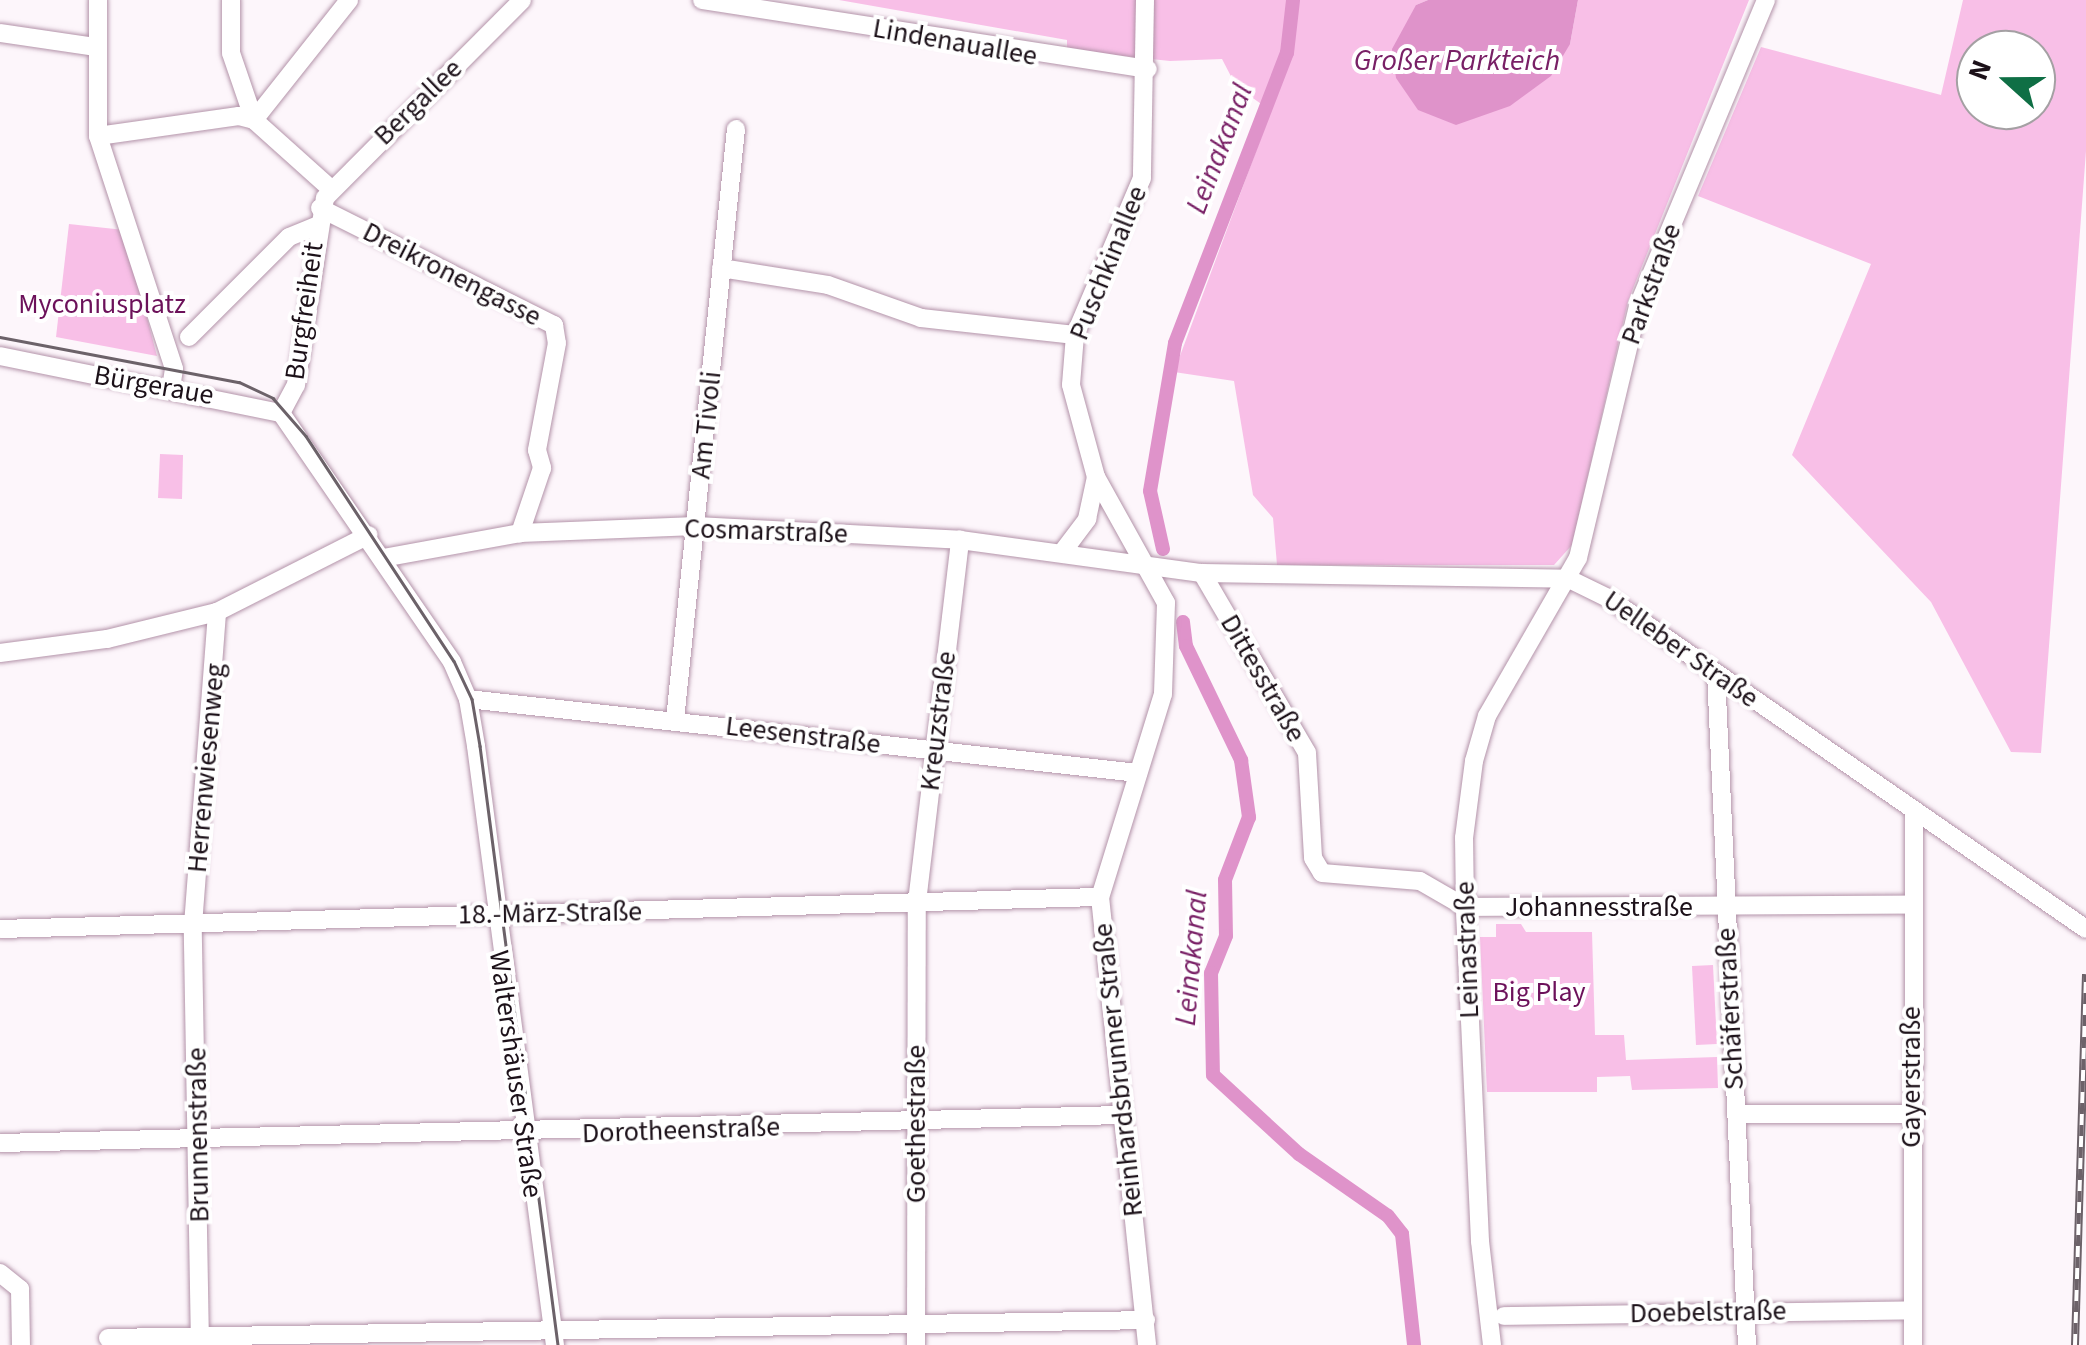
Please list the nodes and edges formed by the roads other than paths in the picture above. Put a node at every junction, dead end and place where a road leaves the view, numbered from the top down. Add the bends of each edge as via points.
1 (98, 0) edge
2 (231, 0) edge
3 (348, 0) edge
4 (522, 0) edge
5 (702, 0) edge
6 (1146, 0) edge
7 (1766, 0) edge
8 (0, 33) edge
9 (96, 47) junction
10 (1148, 69) junction
11 (254, 120) junction
12 (736, 129) dead end
13 (98, 136) junction
14 (331, 189) junction
15 (318, 217) junction
16 (721, 268) junction
17 (1075, 334) junction
18 (189, 337) dead end
19 (0, 356) edge
20 (171, 388) junction
21 (281, 413) junction
22 (1096, 477) junction
23 (696, 526) junction
24 (520, 533) junction
25 (369, 535) junction
26 (960, 540) junction
27 (1064, 550) junction
28 (383, 558) junction
29 (1150, 567) junction
30 (1202, 572) junction
31 (1569, 579) junction
32 (217, 612) junction
33 (0, 652) edge
34 (1716, 673) junction
35 (468, 699) junction
36 (675, 720) junction
37 (934, 750) junction
38 (1138, 773) junction
39 (1914, 810) junction
40 (1100, 896) junction
41 (917, 902) junction
42 (1913, 905) junction
43 (1724, 906) junction
44 (1465, 907) junction
45 (495, 915) junction
46 (193, 924) junction
47 (2086, 929) edge
48 (0, 930) edge
49 (1736, 1114) junction
50 (1910, 1114) junction
51 (1122, 1115) junction
52 (916, 1122) junction
53 (523, 1135) junction
54 (199, 1140) junction
55 (0, 1143) edge
56 (0, 1273) edge
57 (1912, 1310) junction
58 (1745, 1311) junction
59 (1504, 1316) dead end
60 (1146, 1320) junction
61 (916, 1335) edge
62 (108, 1338) dead end
63 (554, 1340) edge
64 (200, 1341) edge
65 (20, 1345) edge
66 (1147, 1345) edge
67 (1492, 1345) edge
68 (1748, 1345) edge
69 (1913, 1345) edge

1 - 9 street
2 - 11 street via 231,53
3 - 11 street
4 - 14 street, Bergallee
5 - 10 street, Lindenauallee
6 - 10 street, Puschkinallee
7 - 31 street, Parkstraße via 1638,306
8 - 9 street
9 - 13 street
10 - 17 street, Puschkinallee via 1139,191
11 - 13 street via 229,113
11 - 14 street
12 - 16 street, Am Tivoli
13 - 20 street via 174,369
14 - 15 street, Bergallee
15 - 18 street, Bergallee via 289,236
15 - 21 street, Burgfreiheit via 296,386
15 - 24 street, Dreikronengasse via 554,326 557,342 537,450 542,468
16 - 17 street via 828,285 921,318
16 - 23 street, Am Tivoli
17 - 22 street, Puschkinallee via 1072,400
19 - 20 street, Bürgeraue
20 - 21 street, Bürgeraue
21 - 25 street, Waltershäuser Straße
22 - 27 street via 1087,519
22 - 29 street, Puschkinallee
23 - 24 street, Cosmarstraße
23 - 26 street, Cosmarstraße
23 - 36 street, Am Tivoli
24 - 28 street, Cosmarstraße
25 - 28 street, Waltershäuser Straße
25 - 32 street
26 - 27 street, Cosmarstraße
26 - 37 street, Kreuzstraße
27 - 29 street, Cosmarstraße
28 - 35 street, Waltershäuser Straße via 452,662
29 - 30 street, Uelleber Straße
29 - 38 street, Reinhardsbrunner Straße via 1166,602 1166,659 1161,703
30 - 31 street, Uelleber Straße
30 - 44 street, Dittesstraße via 1307,753 1316,870 1420,881
31 - 34 street, Uelleber Straße via 1600,592
31 - 44 street, Leinastraße via 1481,734 1464,838
32 - 33 street via 107,638
32 - 46 street, Herrenwiesenweg
34 - 39 street, Uelleber Straße
34 - 43 street, Schäferstraße
35 - 36 street, Leesenstraße
35 - 45 street, Waltershäuser Straße
36 - 37 street, Leesenstraße
37 - 38 street, Leesenstraße
37 - 41 street, Kreuzstraße
38 - 40 street, Reinhardsbrunner Straße
39 - 42 street, Gayerstraße
39 - 47 street, Uelleber Straße
40 - 41 street, 18.-März-Straße
40 - 51 street, Reinhardsbrunner Straße
41 - 45 street, 18.-März-Straße
41 - 52 street, Goethestraße
42 - 43 street, Johannesstraße
42 - 50 street, Gayerstraße
43 - 44 street, Johannesstraße
43 - 49 street, Schäferstraße
44 - 67 street, Leinastraße via 1480,1241
45 - 46 street, 18.-März-Straße
45 - 53 street, Waltershäuser Straße
46 - 48 street, 18.-März-Straße
46 - 54 street, Brunnenstraße
49 - 50 street
49 - 58 street, Schäferstraße
50 - 57 street, Gayerstraße
51 - 52 street, Dorotheenstraße
51 - 60 street, Reinhardsbrunner Straße
52 - 53 street, Dorotheenstraße
52 - 61 street, Goethestraße
53 - 54 street, Dorotheenstraße
53 - 63 street, Waltershäuser Straße
54 - 55 street, Dorotheenstraße
54 - 64 street, Brunnenstraße
56 - 65 street via 20,1289
57 - 58 street, Doebelstraße
57 - 69 street, Gayerstraße
58 - 59 street, Doebelstraße
58 - 68 street, Schäferstraße
60 - 61 street
60 - 66 street, Reinhardsbrunner Straße
61 - 63 street
62 - 64 street
63 - 64 street

